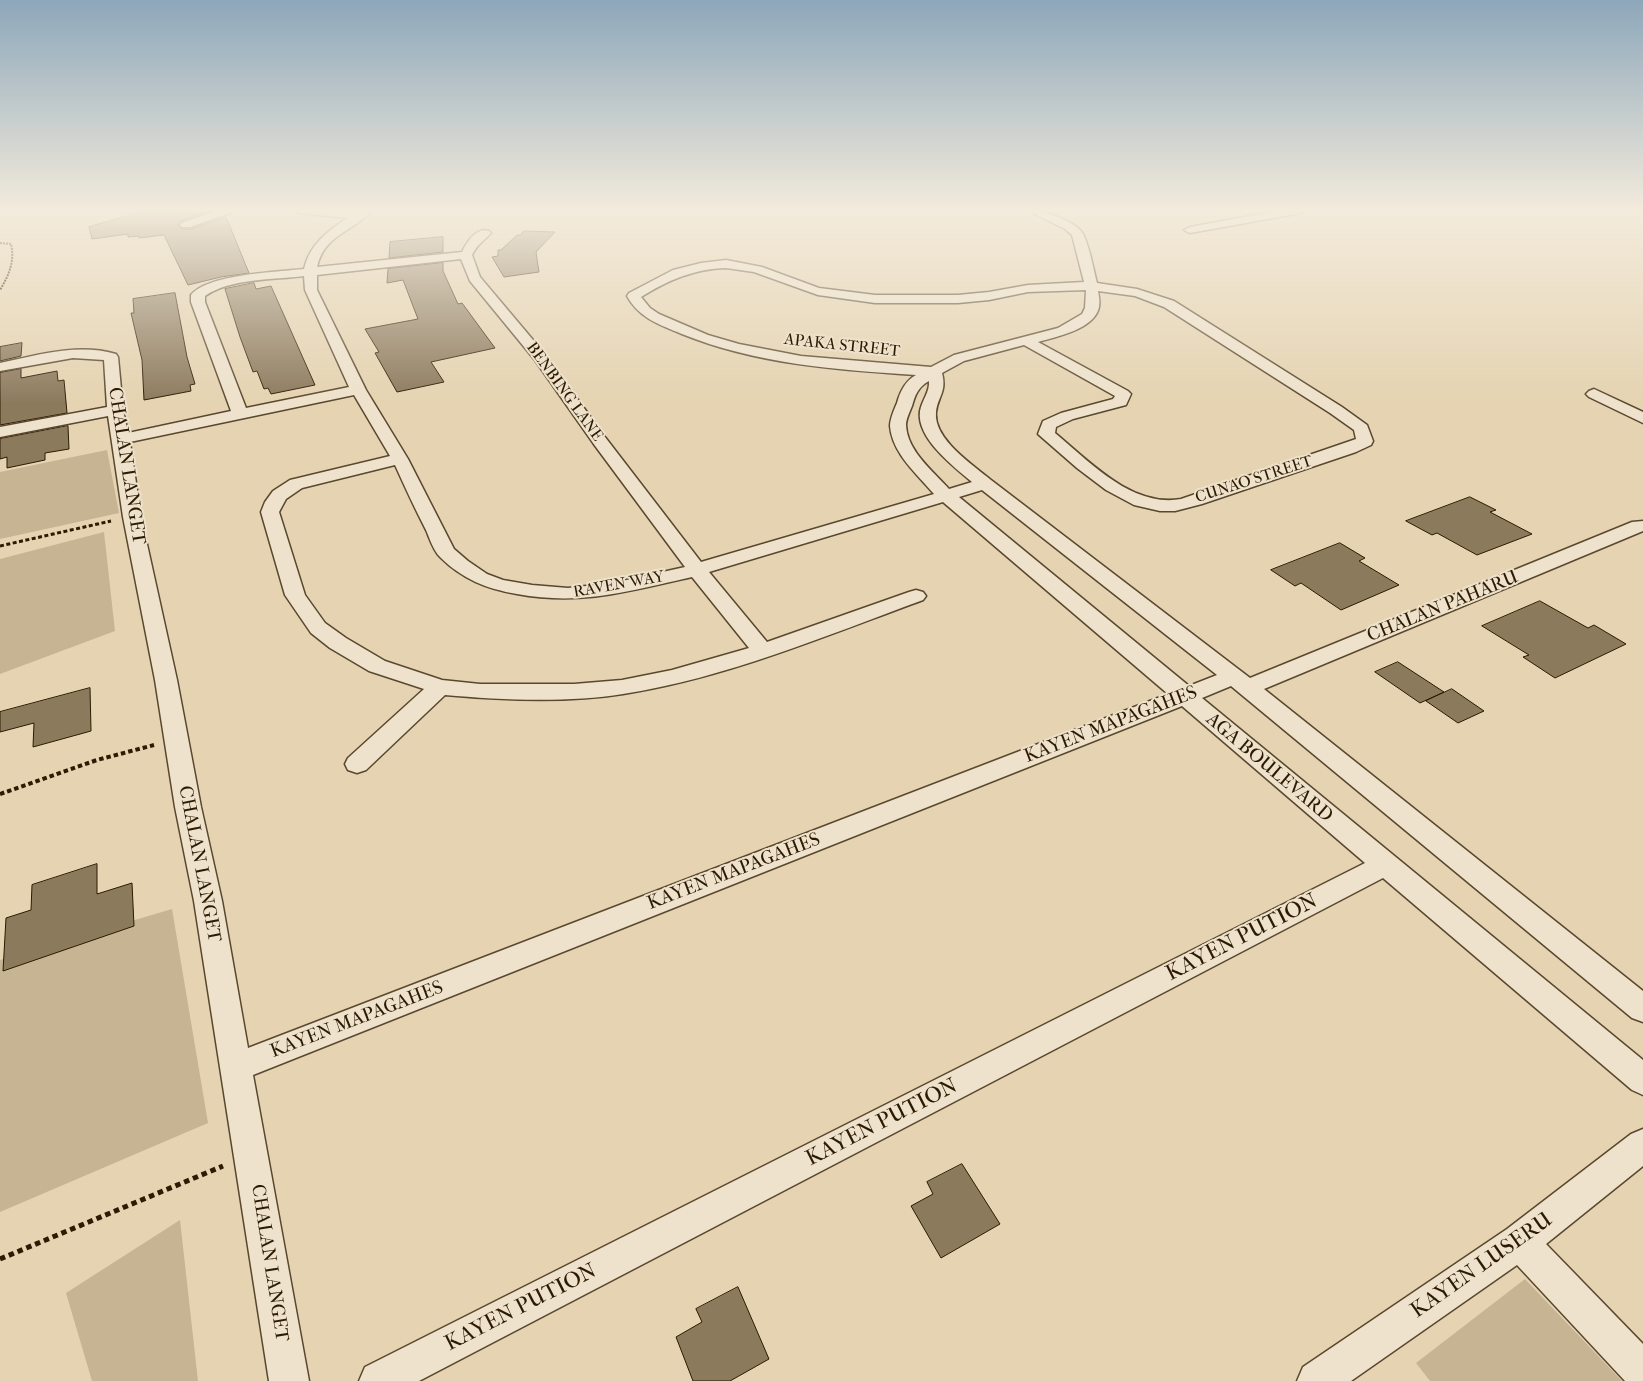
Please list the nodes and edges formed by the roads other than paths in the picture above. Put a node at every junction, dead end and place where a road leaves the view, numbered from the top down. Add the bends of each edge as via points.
1 (277, 274) edge
2 (310, 274) edge
3 (473, 274) edge
4 (674, 274) edge
5 (771, 274) edge
6 (1088, 274) edge
7 (1092, 287) junction
8 (1026, 341) junction
9 (0, 367) edge
10 (934, 372) junction
11 (358, 390) junction
12 (1594, 394) dead end
13 (114, 410) junction
14 (240, 414) junction
15 (1643, 418) edge
16 (0, 432) edge
17 (121, 439) junction
18 (400, 460) junction
19 (985, 484) junction
20 (945, 495) junction
21 (1639, 526) dead end
22 (697, 570) junction
23 (916, 596) dead end
24 (762, 651) junction
25 (1240, 683) junction
26 (440, 687) junction
27 (1183, 696) junction
28 (357, 764) dead end
29 (1385, 865) junction
30 (1643, 1009) edge
31 (235, 1068) junction
32 (1643, 1080) edge
33 (1643, 1145) edge
34 (1520, 1242) junction
35 (1643, 1372) edge
36 (289, 1381) edge
37 (379, 1381) edge
38 (1317, 1381) edge

1 - 14 street via 236,280 208,288 198,295
2 - 11 street, RAVEN WAY via 311,290
3 - 22 street, BENBING LANE via 539,356
4 - 10 street, APAKA STREET via 634,296 639,308 684,330 746,351 825,365
5 - 7 street, APAKA STREET via 818,291 881,299 939,301 1034,288
6 - 7 street, AGA BOULEVARD
7 - 8 street, AGA BOULEVARD via 1092,308 1087,317 1063,331
7 - 8 street, CUNAO STREET via 1144,294 1169,304 1336,410 1361,428 1365,441 1196,500 1172,506 1153,505 1119,492 1046,434 1049,424 1120,402 1123,394
8 - 10 street, AGA BOULEVARD via 959,358
9 - 13 street, CHALAN LANGET via 102,353 111,357
10 - 19 street via 939,385 928,414 931,428 948,453
10 - 20 street, AGA BOULEVARD via 917,381 908,392 898,424 902,443
11 - 14 street
11 - 18 street, RAVEN WAY
12 - 15 street
13 - 16 street
13 - 17 street, CHALAN LANGET
14 - 17 street
17 - 31 street, CHALAN LANGET via 132,517 208,901
18 - 22 street, RAVEN WAY via 446,552 480,578 499,585 568,594 612,589
18 - 26 street via 296,484 273,501 270,512 295,594 318,628 377,666
19 - 20 street, RAVEN WAY
19 - 25 street
20 - 22 street, RAVEN WAY
20 - 27 street, AGA BOULEVARD
21 - 25 street, CHALAN PAHARU
22 - 24 street, BENBING LANE
23 - 24 street
24 - 26 street via 673,677 622,687 574,691 480,691
25 - 27 street, KAYEN MAPAGAHES
25 - 30 street
26 - 28 street
27 - 29 street, AGA BOULEVARD
27 - 31 street, KAYEN MAPAGAHES
29 - 32 street, AGA BOULEVARD
29 - 37 street, KAYEN PUTION
31 - 36 street, CHALAN LANGET
33 - 34 street, KAYEN LUSERU
34 - 35 street
34 - 38 street, KAYEN LUSERU

